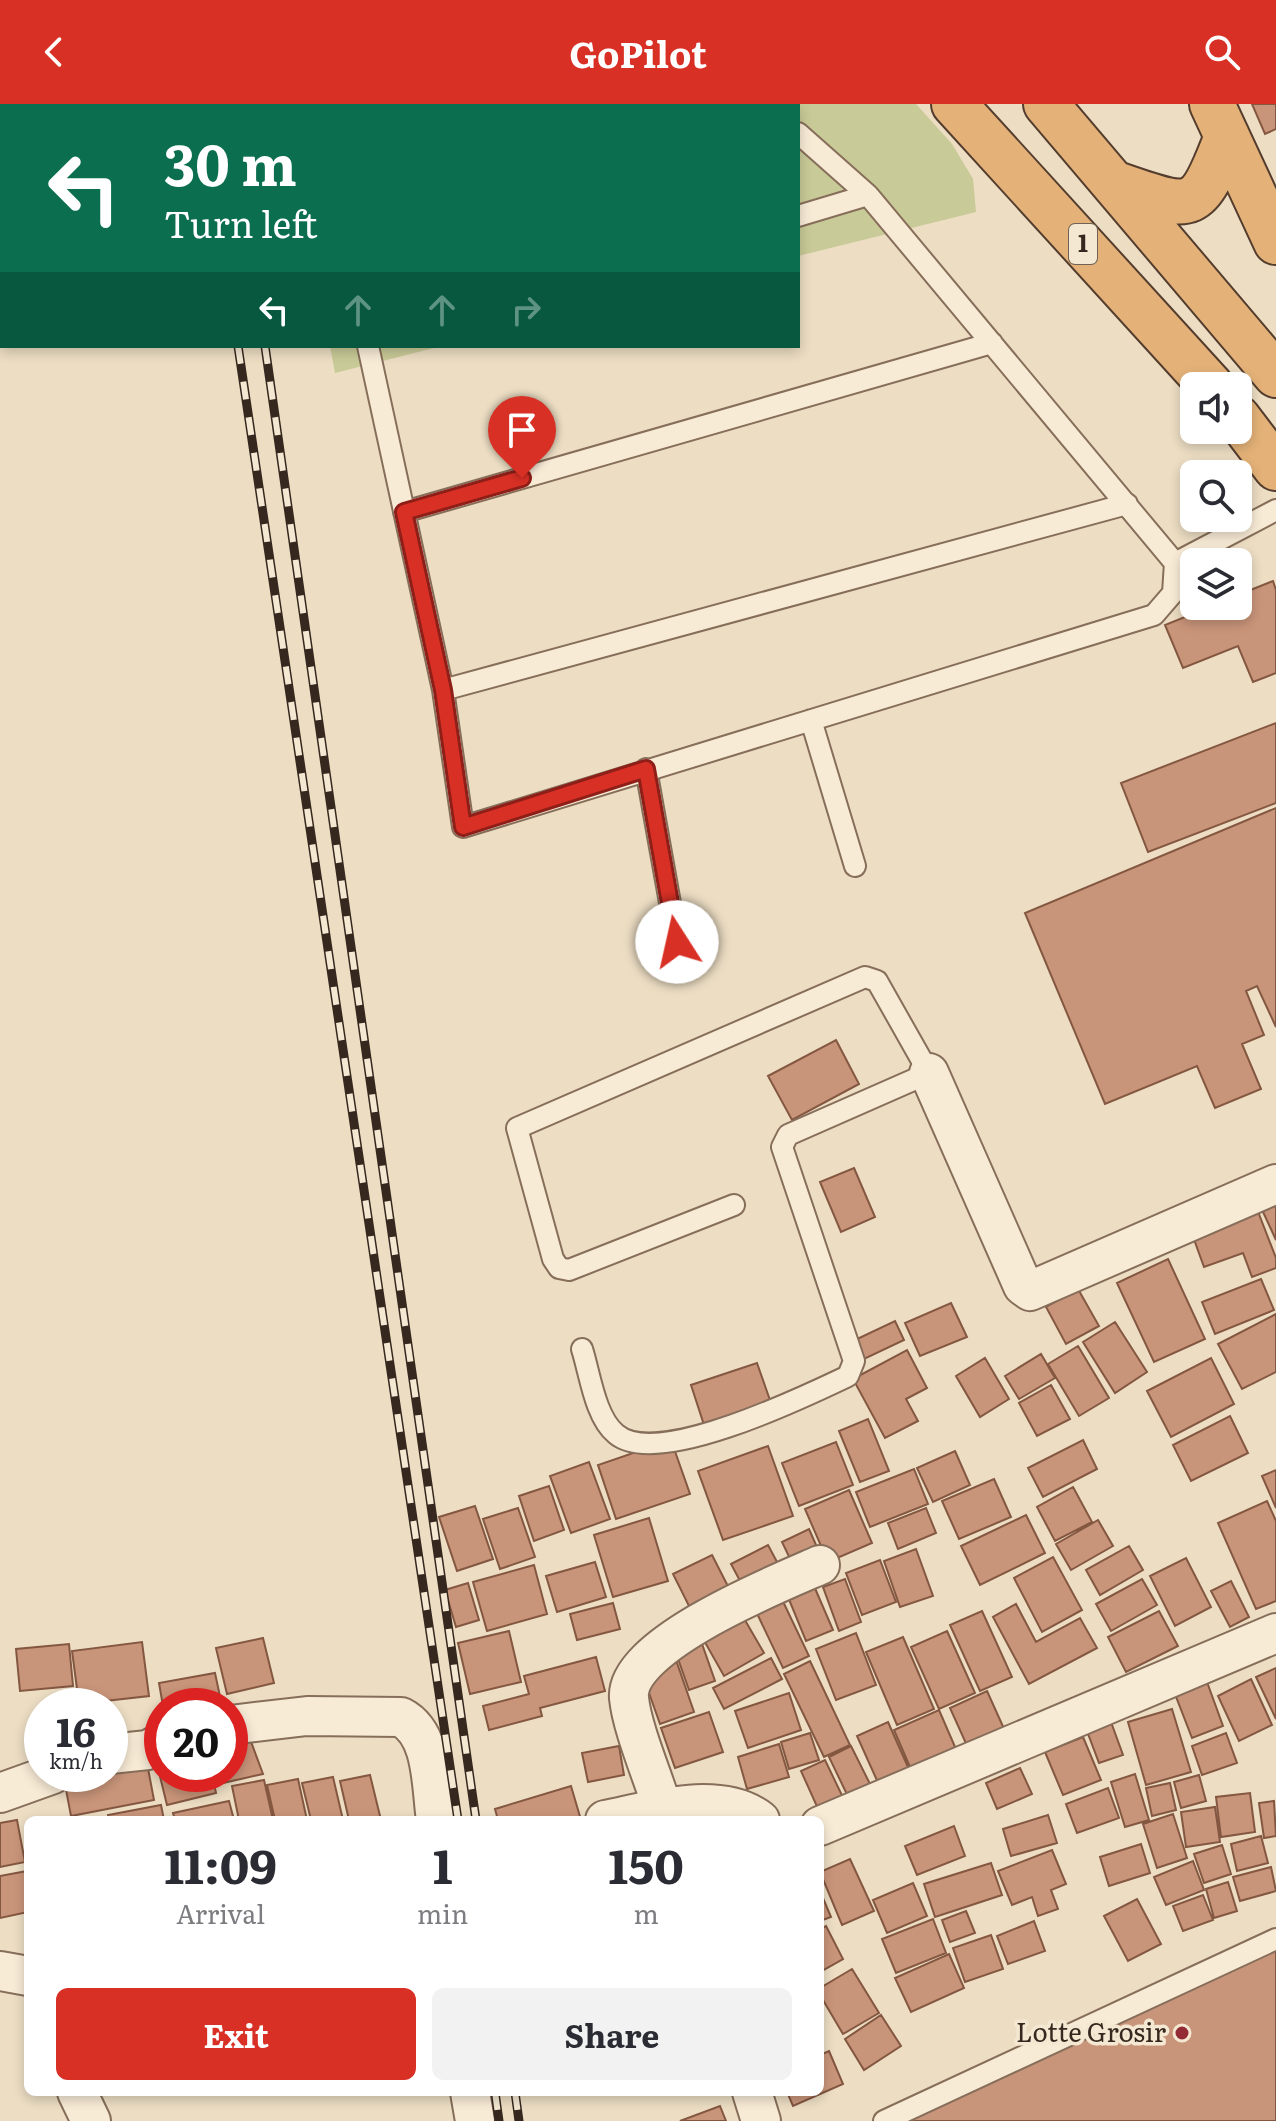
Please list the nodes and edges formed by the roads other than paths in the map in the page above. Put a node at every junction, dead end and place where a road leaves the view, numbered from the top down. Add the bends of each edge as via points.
1 (954, 104) edge
2 (1046, 104) edge
3 (1220, 120) edge
4 (800, 135) edge
5 (1116, 184) junction
6 (868, 195) junction
7 (800, 215) edge
8 (1276, 242) edge
9 (992, 343) junction
10 (371, 348) edge
11 (1198, 372) edge
12 (1276, 375) edge
13 (1252, 436) edge
14 (1276, 468) edge
15 (1127, 504) junction
16 (1276, 510) edge
17 (404, 512) junction
18 (1175, 563) junction
19 (443, 690) junction
20 (811, 720) junction
21 (646, 769) junction
22 (855, 866) dead end
23 (677, 942) dead end
24 (929, 1073) junction
25 (1276, 1184) edge
26 (734, 1205) dead end
27 (582, 1349) dead end
28 (820, 1565) dead end
29 (1276, 1633) edge
30 (248, 1723) edge
31 (24, 1784) edge
32 (0, 1793) edge
33 (663, 1810) junction
34 (435, 1816) edge
35 (628, 1816) edge
36 (752, 1816) edge
37 (824, 1824) edge
38 (1276, 1939) edge
39 (79, 2096) edge
40 (471, 2096) edge
41 (753, 2096) edge
42 (91, 2121) edge
43 (475, 2121) edge
44 (761, 2121) edge
45 (884, 2121) edge

1 - 11 highway, 1
2 - 5 highway
3 - 5 highway via 1209,184 1190,199 1167,202
3 - 8 highway
4 - 6 lane
5 - 12 highway
6 - 7 lane
6 - 9 lane
9 - 15 lane
9 - 17 lane
10 - 17 lane
13 - 14 highway
15 - 18 lane
15 - 19 lane
16 - 18 lane
17 - 19 lane
18 - 20 lane via 1173,593 1154,615
19 - 21 lane via 463,827
20 - 21 lane
20 - 22 lane
21 - 23 lane
24 - 25 street via 1023,1286 1030,1291
24 - 26 lane via 877,981 865,977 517,1128 559,1268 569,1270
24 - 27 lane via 783,1139 854,1361 848,1376 759,1418 706,1433 653,1441 625,1439 605,1418
28 - 33 street via 698,1622 665,1645 635,1678 629,1697
29 - 37 street
30 - 34 street via 307,1716 401,1717 411,1722 423,1743
31 - 32 street
33 - 35 street
33 - 36 street via 734,1807
38 - 45 lane
39 - 42 street
40 - 43 street
41 - 44 street

